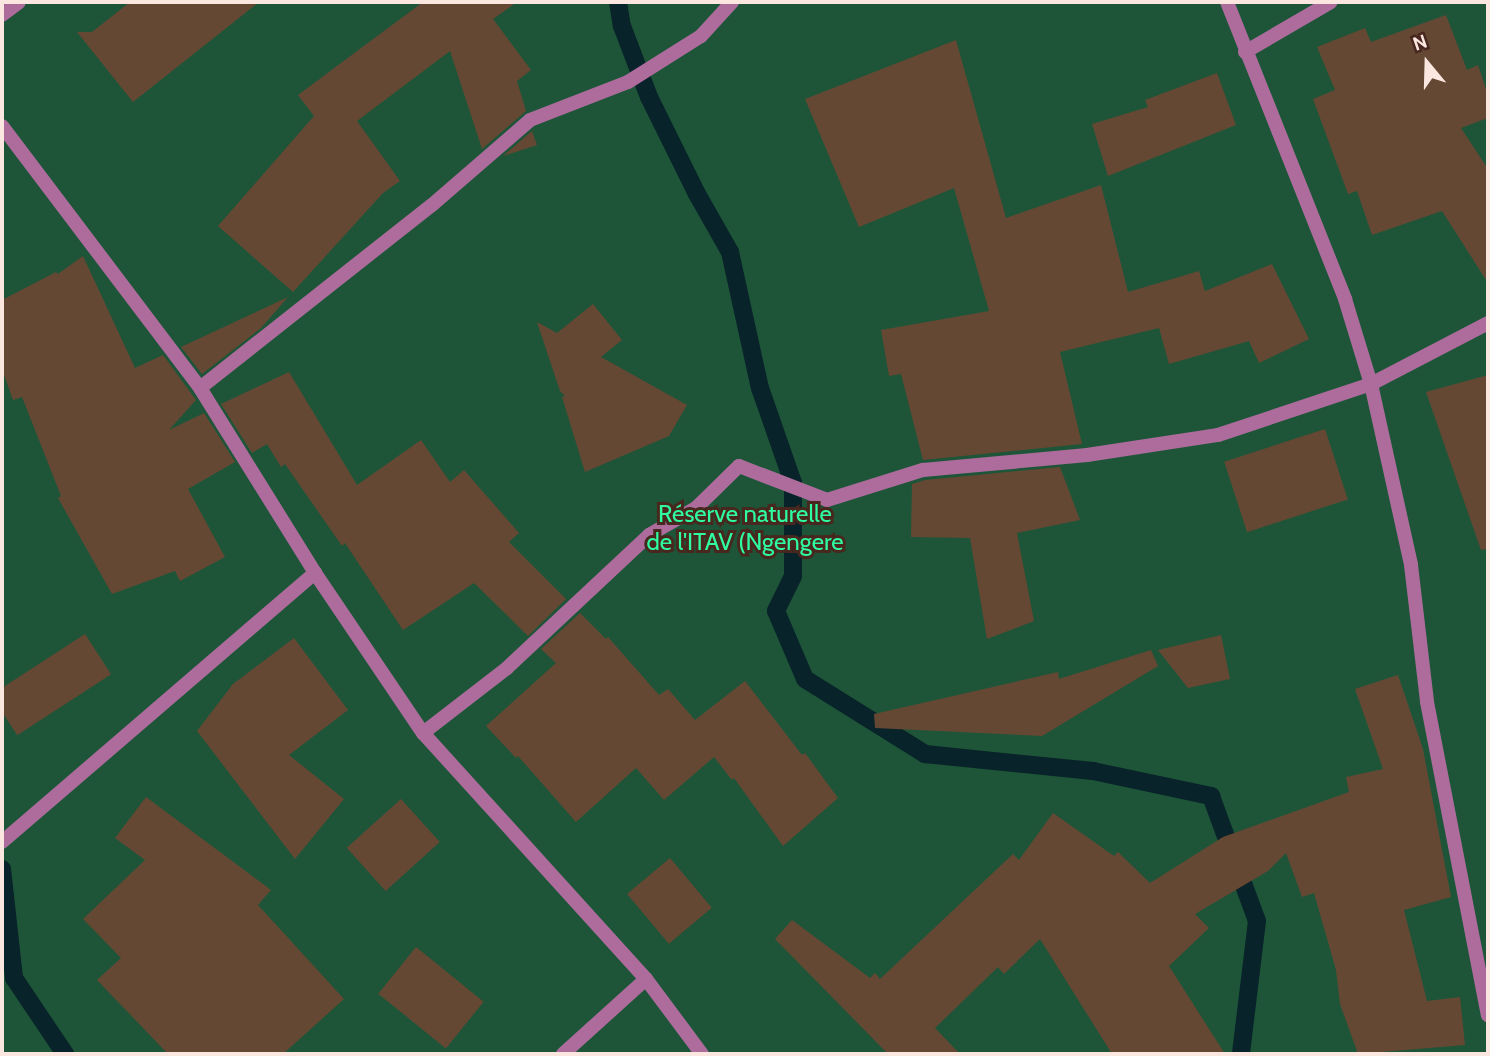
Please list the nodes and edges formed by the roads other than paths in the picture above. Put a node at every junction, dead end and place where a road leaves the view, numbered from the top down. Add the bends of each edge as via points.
1 (19, 2) edge
2 (732, 2) edge
3 (1227, 2) edge
4 (1331, 2) edge
5 (2, 15) edge
6 (1245, 52) junction
7 (2, 126) edge
8 (1488, 323) edge
9 (1371, 384) junction
10 (200, 388) junction
11 (315, 573) junction
12 (423, 733) junction
13 (2, 842) edge
14 (646, 979) junction
15 (1488, 1015) edge
16 (563, 1054) edge
17 (702, 1054) edge

1 - 5 street
2 - 10 street via 701,36 628,82 530,120 432,205
3 - 6 street
4 - 6 street
6 - 9 street via 1345,299
7 - 10 street
8 - 9 street
9 - 12 street via 1218,435 1087,455 923,470 827,499 740,466 696,508 649,535 507,668
9 - 15 street via 1411,565 1427,702
10 - 11 street
11 - 12 street
11 - 13 street
12 - 14 street
14 - 16 street
14 - 17 street

